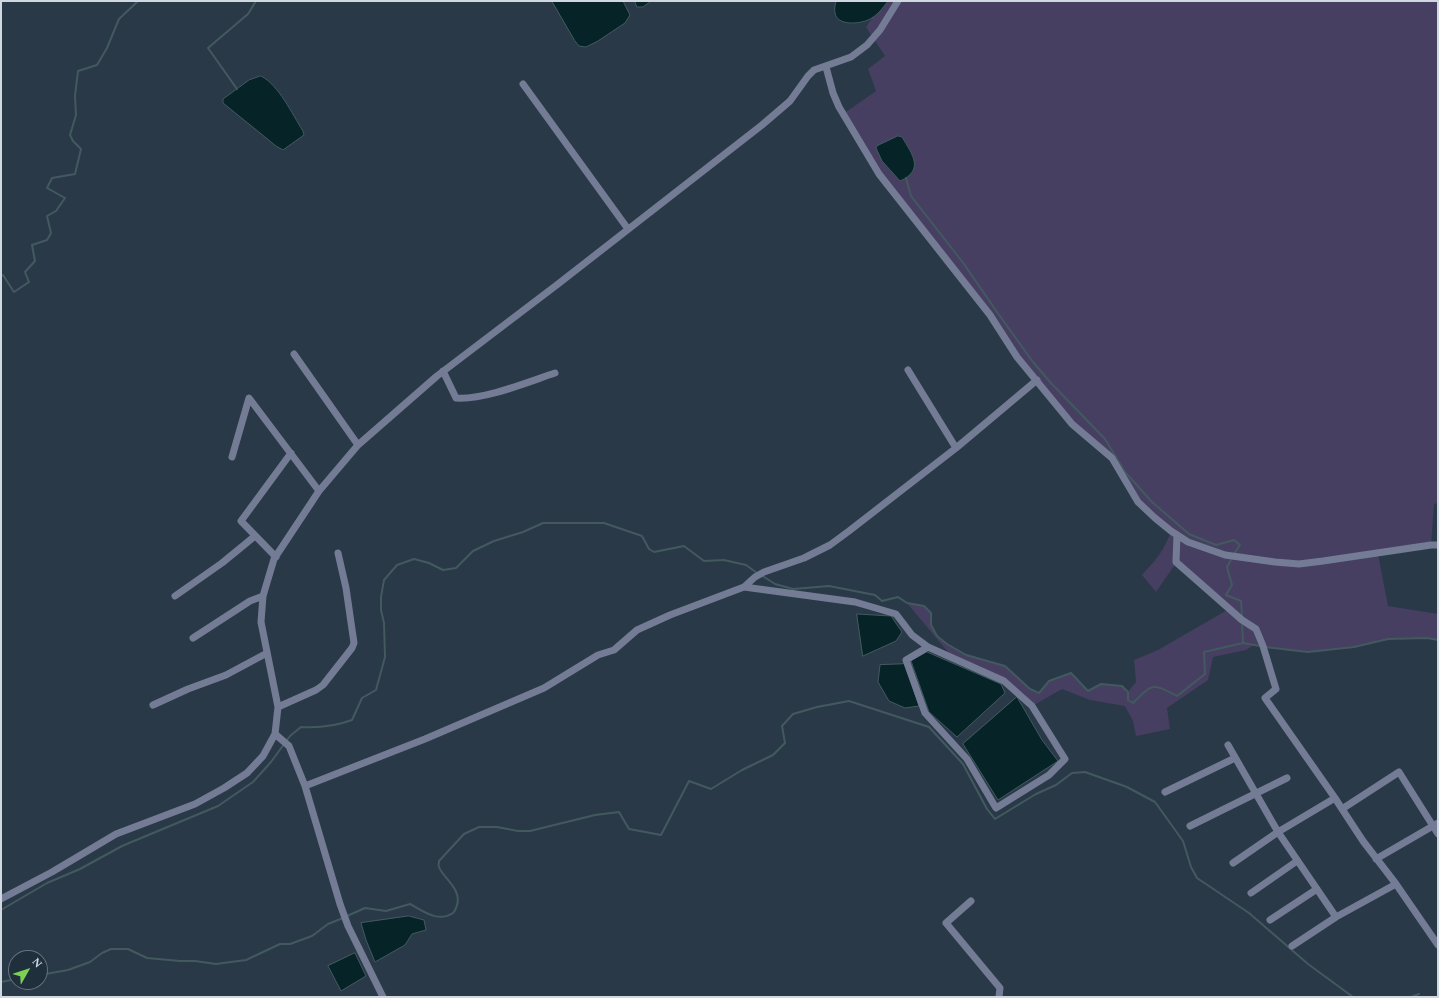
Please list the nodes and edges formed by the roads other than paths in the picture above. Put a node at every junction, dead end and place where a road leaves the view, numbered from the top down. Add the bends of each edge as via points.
1 (898, 1) edge
2 (826, 67) junction
3 (522, 84) dead end
4 (628, 229) junction
5 (294, 354) dead end
6 (908, 370) dead end
7 (443, 371) junction
8 (555, 373) dead end
9 (1037, 380) junction
10 (358, 445) junction
11 (956, 448) junction
12 (291, 453) junction
13 (232, 457) dead end
14 (319, 491) junction
15 (1176, 535) junction
16 (255, 536) junction
17 (1438, 545) edge
18 (338, 554) dead end
19 (276, 557) junction
20 (744, 587) junction
21 (175, 596) dead end
22 (263, 596) junction
23 (193, 638) dead end
24 (928, 647) junction
25 (267, 653) junction
26 (153, 705) dead end
27 (278, 707) junction
28 (277, 737) junction
29 (1228, 745) dead end
30 (1235, 758) junction
31 (1287, 778) dead end
32 (305, 786) junction
33 (1165, 792) dead end
34 (1256, 793) junction
35 (1335, 798) junction
36 (1342, 809) junction
37 (1435, 825) edge
38 (1190, 826) dead end
39 (1278, 832) junction
40 (1438, 834) edge
41 (1376, 859) junction
42 (1297, 861) junction
43 (1232, 863) dead end
44 (1396, 884) junction
45 (1317, 889) junction
46 (1251, 893) dead end
47 (1, 899) edge
48 (971, 901) dead end
49 (1336, 917) junction
50 (1270, 920) dead end
51 (1438, 945) edge
52 (1292, 946) dead end
53 (383, 997) edge
54 (999, 997) edge

1 - 2 street via 880,30 866,46 851,57
2 - 4 street via 814,70 790,101 768,120
2 - 9 street via 839,107 879,174 990,315 1017,357
3 - 4 street
4 - 7 street
5 - 10 street
6 - 11 street
7 - 8 street via 456,398 468,398
7 - 10 street
9 - 11 street
9 - 15 street via 1072,424 1112,458 1138,502
10 - 14 street
11 - 20 street via 830,545 804,558 764,572
12 - 13 street via 249,398
12 - 14 street
12 - 16 street via 241,521
14 - 19 street
15 - 17 street via 1225,555 1299,564
15 - 35 street via 1176,562 1242,620 1256,628 1276,689 1265,698
16 - 19 street
16 - 21 street
18 - 27 street via 354,643 323,685
19 - 22 street
20 - 24 street via 855,602 896,614 912,635
20 - 32 street via 637,630 614,650 598,656 544,688 425,739
22 - 23 street via 250,601
22 - 25 street via 261,622
24 - 24 street via 1004,680 1032,706 1065,759 1049,775 996,808 967,759 925,713 906,660
25 - 26 street via 226,675
25 - 27 street
27 - 28 street
28 - 32 street via 289,746
28 - 47 street via 247,773 224,788 194,804 116,834
29 - 30 street
30 - 33 street
30 - 34 street
31 - 34 street
32 - 53 street via 348,926
34 - 38 street
34 - 39 street
35 - 36 street
35 - 39 street
36 - 37 street via 1399,772
36 - 41 street
37 - 40 street
37 - 41 street
39 - 42 street
39 - 43 street
41 - 44 street
42 - 45 street
42 - 46 street
44 - 49 street
44 - 51 street
45 - 49 street
45 - 50 street
48 - 54 street via 946,923 1000,988
49 - 52 street

